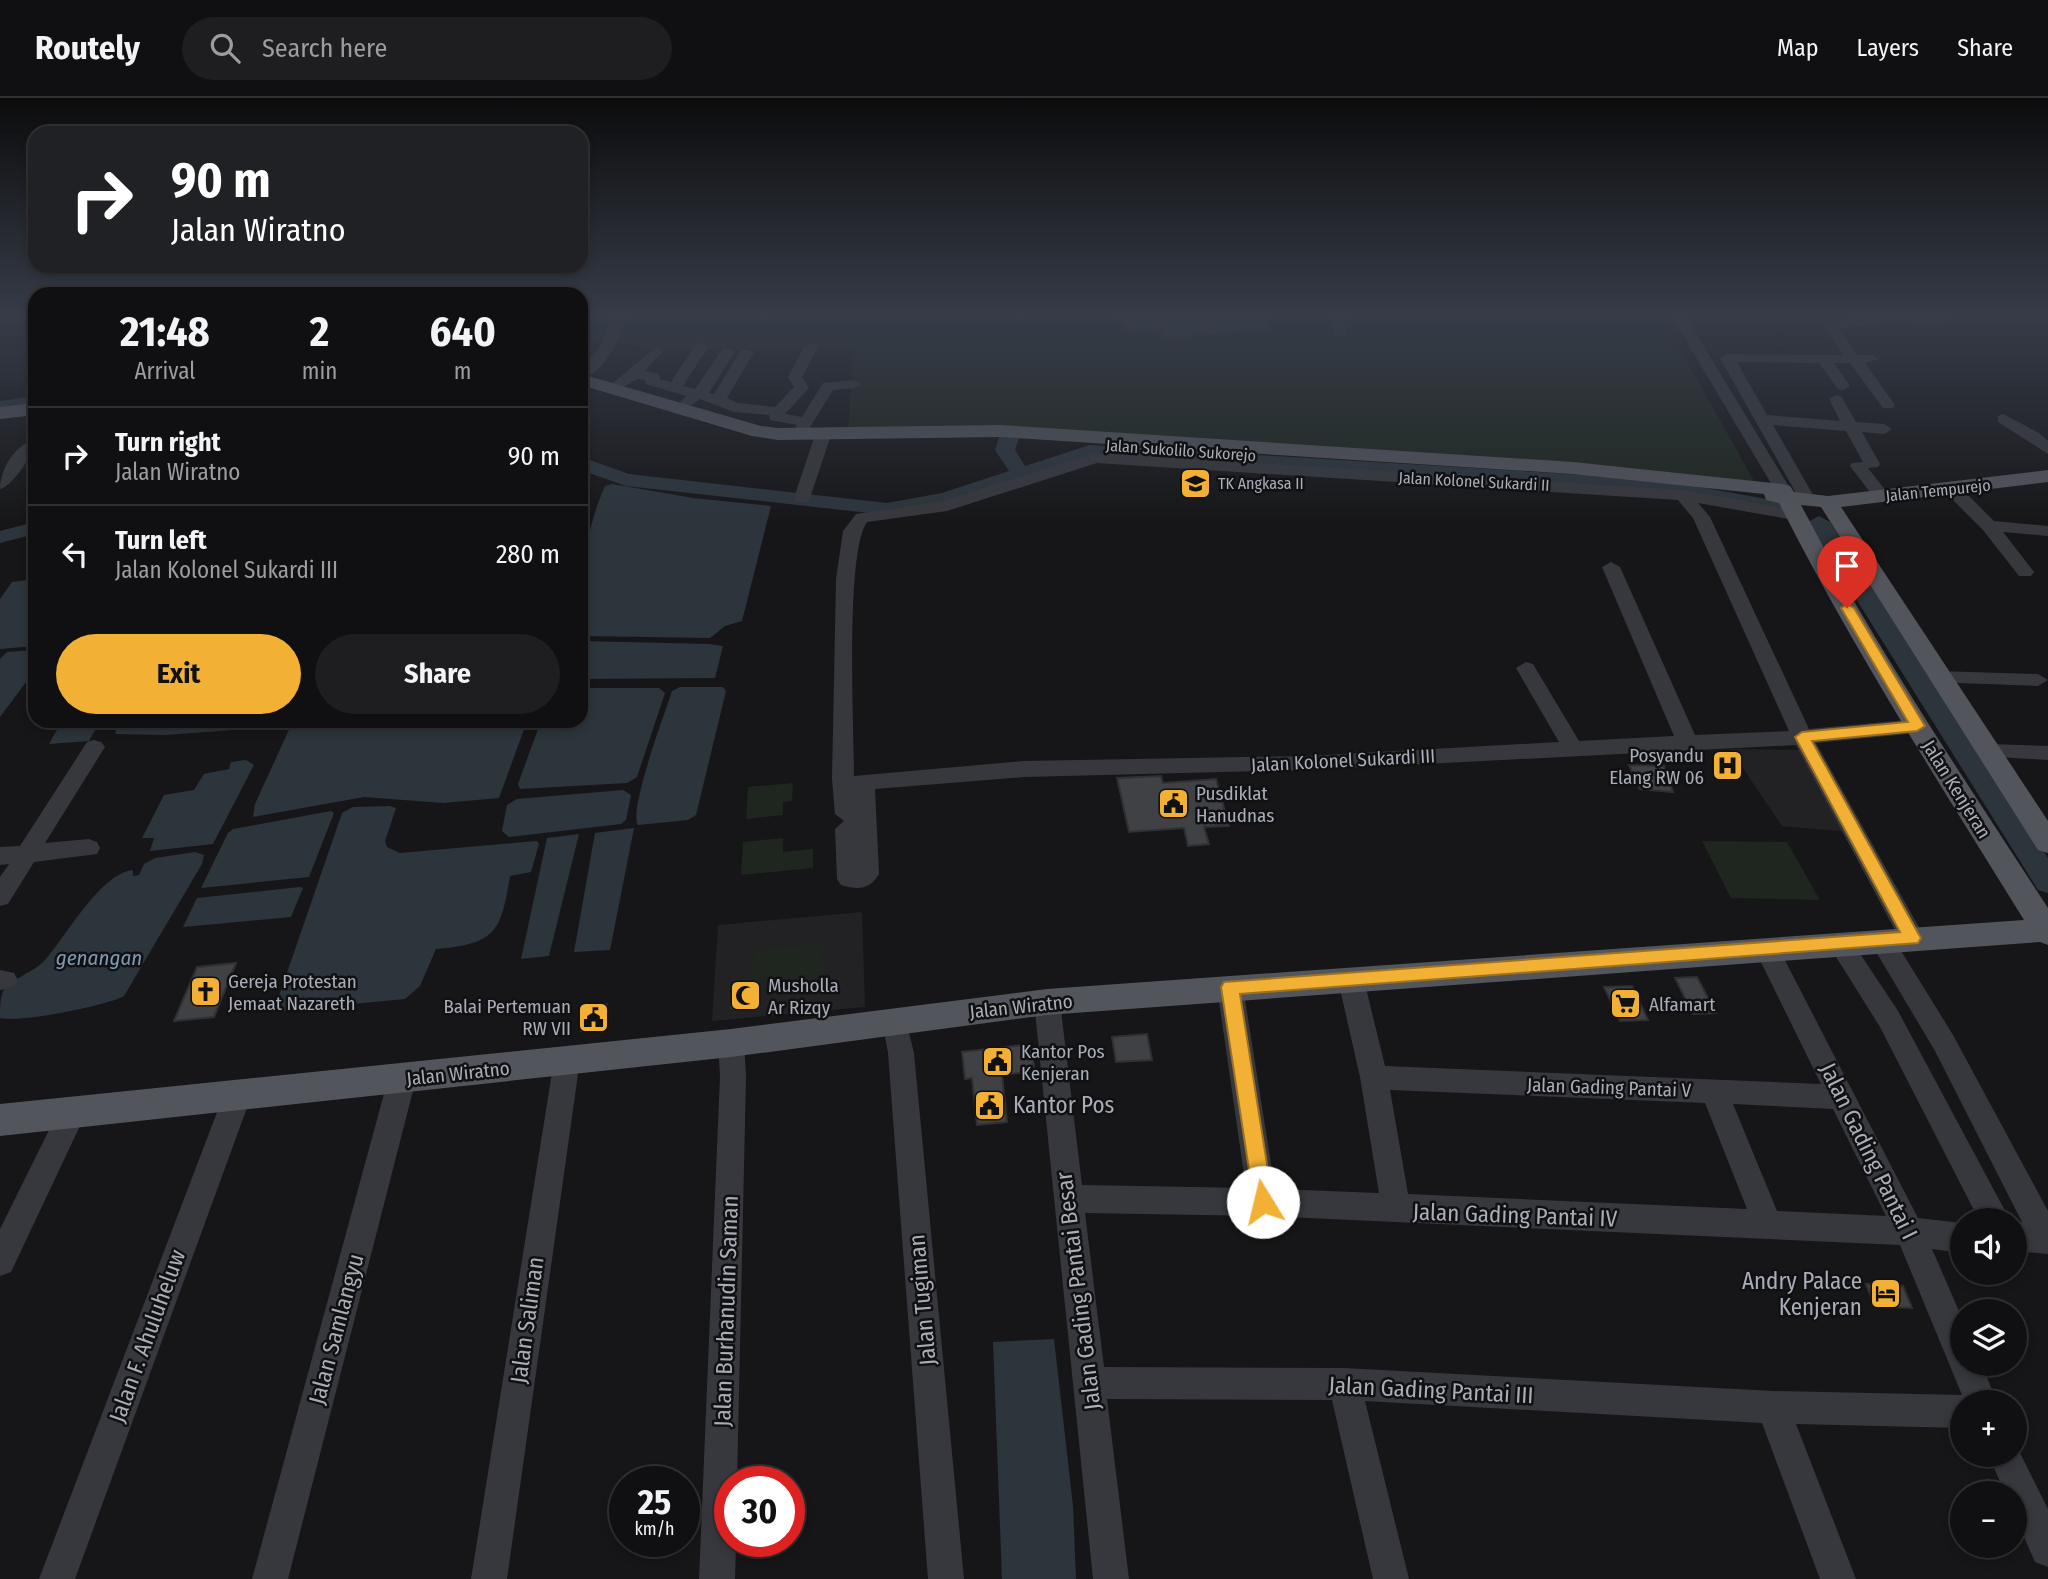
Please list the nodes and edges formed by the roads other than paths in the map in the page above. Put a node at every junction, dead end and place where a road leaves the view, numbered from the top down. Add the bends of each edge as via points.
1 (622, 386) edge
2 (623, 386) edge
3 (671, 386) edge
4 (699, 386) edge
5 (726, 386) edge
6 (801, 386) edge
7 (828, 386) edge
8 (1716, 386) edge
9 (1722, 386) edge
10 (1742, 386) edge
11 (1836, 386) edge
12 (1874, 386) edge
13 (675, 387) joint
14 (718, 400) junction
15 (686, 402) junction
16 (1888, 405) dead end
17 (28, 407) edge
18 (0, 411) edge
19 (779, 412) junction
20 (1760, 419) junction
21 (2003, 419) dead end
22 (1850, 425) junction
23 (1884, 429) dead end
24 (802, 430) junction
25 (1000, 434) junction
26 (777, 436) junction
27 (822, 438) junction
28 (28, 448) edge
29 (2048, 449) edge
30 (2048, 477) edge
31 (0, 484) edge
32 (1952, 489) junction
33 (1683, 495) junction
34 (1882, 496) junction
35 (802, 498) dead end
36 (1792, 499) junction
37 (1729, 504) junction
38 (1701, 517) junction
39 (1989, 526) junction
40 (2048, 531) edge
41 (1611, 567) dead end
42 (2025, 572) dead end
43 (1863, 631) junction
44 (1910, 634) junction
45 (1526, 668) dead end
46 (1938, 677) junction
47 (2038, 680) dead end
48 (1917, 726) junction
49 (1802, 737) junction
50 (1687, 743) junction
51 (94, 747) dead end
52 (1573, 748) junction
53 (1989, 751) junction
54 (2048, 753) edge
55 (864, 782) junction
56 (2047, 839) edge
57 (89, 848) dead end
58 (27, 853) junction
59 (0, 856) edge
60 (0, 897) edge
61 (2047, 931) edge
62 (1897, 939) junction
63 (1840, 944) junction
64 (1767, 950) junction
65 (1351, 980) junction
66 (1230, 987) junction
67 (1047, 1002) junction
68 (895, 1021) junction
69 (731, 1043) junction
70 (567, 1060) junction
71 (1374, 1077) junction
72 (402, 1079) junction
73 (1714, 1091) junction
74 (238, 1094) junction
75 (1844, 1097) junction
76 (73, 1111) junction
77 (0, 1120) edge
78 (1067, 1199) junction
79 (1263, 1202) junction
80 (1989, 1208) edge
81 (1396, 1209) junction
82 (1768, 1225) junction
83 (1909, 1231) junction
84 (1950, 1236) edge
85 (2027, 1237) edge
86 (2047, 1239) edge
87 (0, 1261) edge
88 (1950, 1328) edge
89 (1089, 1383) junction
90 (1344, 1384) junction
91 (1773, 1407) junction
92 (1950, 1412) edge
93 (2011, 1467) edge
94 (2048, 1549) edge
95 (57, 1579) edge
96 (270, 1579) edge
97 (489, 1579) edge
98 (717, 1579) edge
99 (946, 1579) edge
100 (1111, 1579) edge
101 (1391, 1579) edge
102 (1838, 1579) edge

1 - 26 main road, Jalan Sukolilo Sukorejo via 741,435
2 - 15 main road, Jalan Sukolilo Sukorejo
3 - 13 street
4 - 15 street
5 - 14 street
6 - 19 street
7 - 24 street
8 - 36 street
9 - 36 street
10 - 20 street
11 - 22 street
12 - 16 street
13 - 15 street
14 - 15 street
14 - 19 street via 734,407
15 - 26 main road, Jalan Sukolilo Sukorejo
17 - 18 main road
19 - 24 street via 775,417
20 - 22 street
20 - 36 street
21 - 29 street
22 - 23 street
22 - 34 street
24 - 25 main road, Jalan Sukolilo Sukorejo
24 - 26 main road, Jalan Sukolilo Sukorejo
25 - 27 main road, Jalan Sukolilo Sukorejo
25 - 36 main road, Jalan Sukolilo Sukorejo via 1608,477
26 - 27 main road, Jalan Sukolilo Sukorejo
27 - 35 street
28 - 31 street
30 - 32 main road, Jalan Tempurejo
32 - 34 main road, Jalan Tempurejo
32 - 39 street
33 - 37 street, Jalan Kolonel Sukardi II
33 - 38 street
33 - 55 street, Jalan Kolonel Sukardi II via 1082,460 941,507 858,520 845,579
34 - 36 main road, Jalan Tempurejo
36 - 37 street, Jalan Kolonel Sukardi II
36 - 43 main road, Jalan Kenjeran
36 - 44 main road
37 - 38 street
38 - 49 street
39 - 40 street
39 - 42 street
41 - 50 street
43 - 44 main road
43 - 48 main road, Jalan Kenjeran
44 - 46 main road
45 - 52 street
46 - 47 street
46 - 53 main road
48 - 49 street, Jalan Kolonel Sukardi III
48 - 61 main road, Jalan Kenjeran
49 - 50 street, Jalan Kolonel Sukardi III
49 - 62 street
50 - 52 street, Jalan Kolonel Sukardi III
51 - 58 street
52 - 55 street, Jalan Kolonel Sukardi III via 1294,763 1024,769
53 - 54 street
53 - 56 main road
55 - 55 street via 867,874 860,880 849,879 846,821
57 - 58 street
58 - 59 street
58 - 60 street
61 - 62 main road, Jalan Wiratno
62 - 63 main road, Jalan Wiratno
62 - 86 street via 1944,1043
63 - 64 main road, Jalan Wiratno
63 - 80 street via 1889,1019
64 - 65 main road, Jalan Wiratno
64 - 75 street, Jalan Gading Pantai I
65 - 66 main road, Jalan Wiratno
65 - 71 street
66 - 67 main road, Jalan Wiratno
66 - 79 street
67 - 68 main road, Jalan Wiratno
67 - 78 street, Jalan Gading Pantai Besar
68 - 69 main road, Jalan Wiratno
68 - 99 street, Jalan Tugiman
69 - 70 main road, Jalan Wiratno
69 - 98 street, Jalan Burhanudin Saman
70 - 72 main road, Jalan Wiratno
70 - 97 street, Jalan Saliman
71 - 73 street, Jalan Gading Pantai V
71 - 81 street
72 - 74 main road, Jalan Wiratno
72 - 96 street, Jalan Samlangyu
73 - 75 street, Jalan Gading Pantai V
73 - 82 street
74 - 76 main road, Jalan Wiratno
74 - 95 street, Jalan F. Ahuluheluw
75 - 83 street, Jalan Gading Pantai I
76 - 77 main road, Jalan Wiratno
76 - 87 street
78 - 79 street, Jalan Gading Pantai IV
78 - 89 street, Jalan Gading Pantai Besar
79 - 81 street, Jalan Gading Pantai IV
81 - 82 street, Jalan Gading Pantai IV
82 - 83 street, Jalan Gading Pantai IV
83 - 84 street, Jalan Gading Pantai IV
83 - 88 street, Jalan Gading Pantai I
85 - 86 street
89 - 90 street, Jalan Gading Pantai III
89 - 100 street, Jalan Gading Pantai Besar
90 - 91 street, Jalan Gading Pantai III
90 - 101 street
91 - 92 street, Jalan Gading Pantai III
91 - 102 street
93 - 94 street

